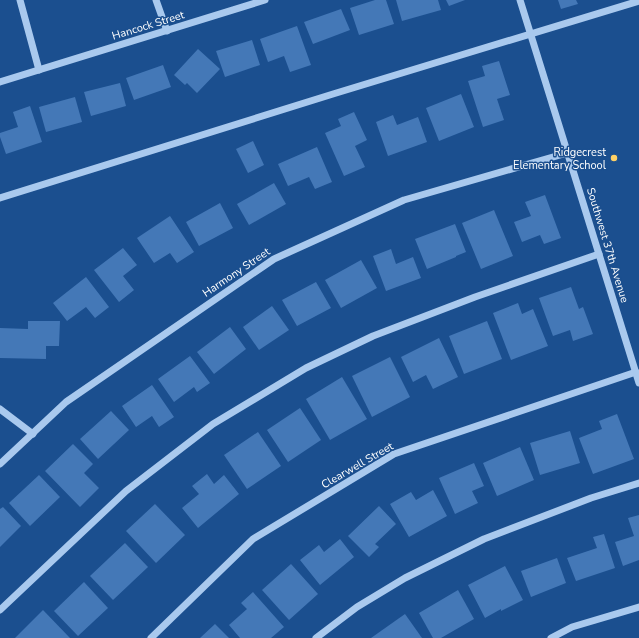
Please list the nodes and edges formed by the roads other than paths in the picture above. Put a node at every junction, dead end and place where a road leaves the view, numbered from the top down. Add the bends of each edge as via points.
1 (20, 0) edge
2 (156, 0) edge
3 (265, 0) edge
4 (520, 0) edge
5 (639, 1) edge
6 (166, 31) junction
7 (530, 34) junction
8 (38, 70) junction
9 (0, 82) edge
10 (567, 153) junction
11 (0, 198) edge
12 (599, 254) junction
13 (636, 372) junction
14 (639, 383) edge
15 (0, 409) edge
16 (33, 434) junction
17 (0, 464) edge
18 (639, 483) edge
19 (639, 607) edge
20 (0, 610) edge
21 (151, 638) edge
22 (316, 638) edge
23 (551, 638) edge

1 - 8 street
2 - 6 street
3 - 6 street, Hancock Street
4 - 7 street, Southwest 37th Avenue
5 - 7 street
6 - 8 street, Hancock Street
7 - 10 street, Southwest 37th Avenue
7 - 11 street
8 - 9 street, Hancock Street
10 - 12 street, Southwest 37th Avenue
10 - 16 street, Harmony Street via 404,200 274,259 66,402
12 - 13 street, Southwest 37th Avenue
12 - 20 street via 373,336 306,368 213,424 126,492
13 - 14 street, Southwest 37th Avenue
13 - 21 street, Clearwell Street via 394,454 253,539
15 - 16 street
16 - 17 street, Harmony Street
18 - 22 street via 591,498 484,539 405,578 357,607
19 - 23 street via 572,627

